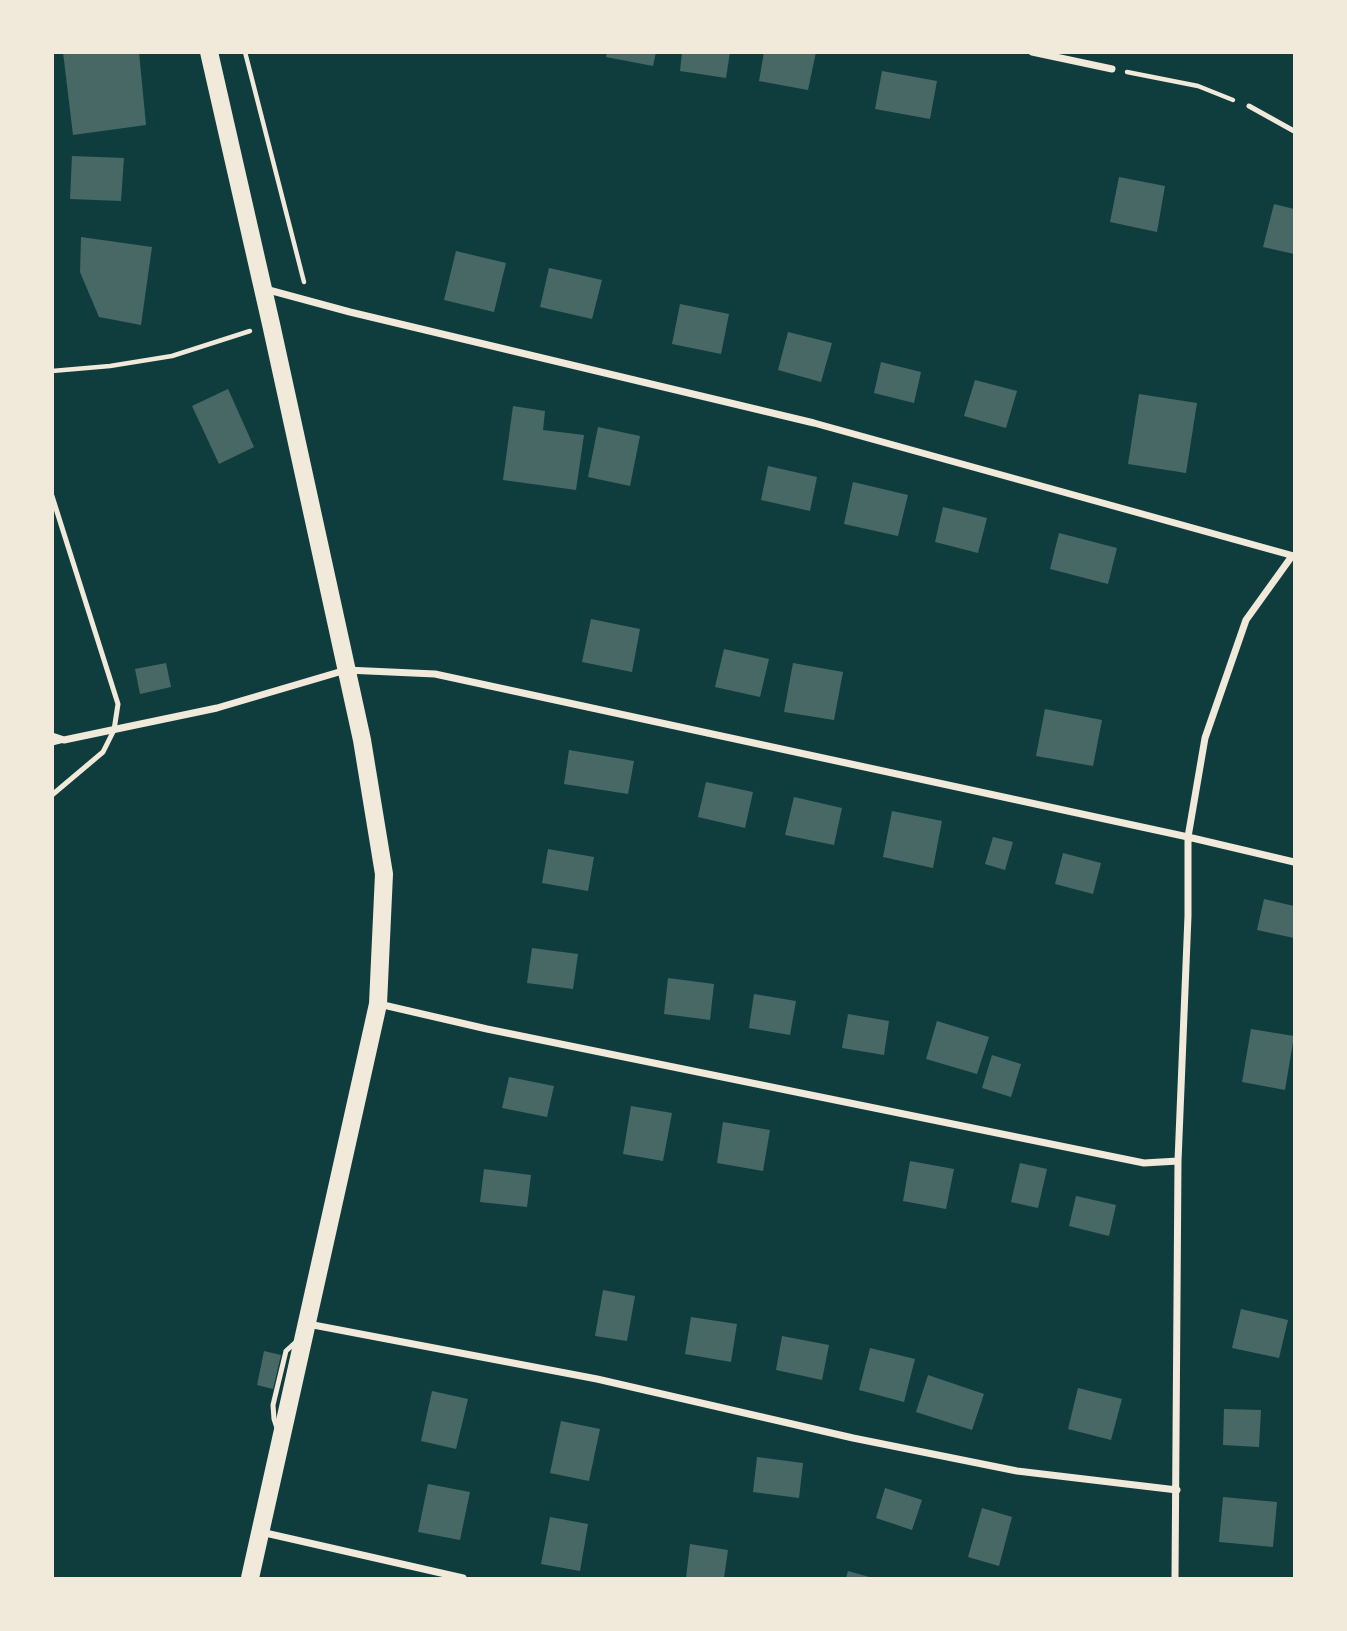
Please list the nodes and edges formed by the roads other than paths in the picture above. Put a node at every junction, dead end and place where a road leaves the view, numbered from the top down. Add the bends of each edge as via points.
1 (209, 52) edge
2 (1032, 52) edge
3 (1112, 69) road end
4 (1249, 106) road end
5 (1294, 131) edge
6 (261, 288) junction
7 (52, 496) edge
8 (1293, 556) edge
9 (346, 670) junction
10 (114, 730) junction
11 (52, 736) edge
12 (65, 740) junction
13 (52, 743) edge
14 (52, 795) edge
15 (1188, 836) junction
16 (1294, 862) edge
17 (378, 1004) junction
18 (1178, 1161) junction
19 (305, 1330) junction
20 (1177, 1490) junction
21 (261, 1532) junction
22 (250, 1578) edge
23 (463, 1578) edge
24 (1175, 1578) edge

1 - 6 main road
2 - 3 street
4 - 5 lane
6 - 8 street via 814,423
6 - 9 main road
7 - 10 lane via 118,704
8 - 15 street via 1246,620 1205,738
9 - 10 street via 216,708
9 - 15 street via 435,674
9 - 17 main road via 384,874
10 - 12 street
10 - 14 lane via 103,752
11 - 12 street
12 - 13 lane
15 - 16 street
15 - 18 street
17 - 18 street via 1144,1163
17 - 19 main road
18 - 20 street
19 - 20 street via 597,1379 1017,1471
19 - 21 main road
20 - 24 street
21 - 22 main road
21 - 23 street

